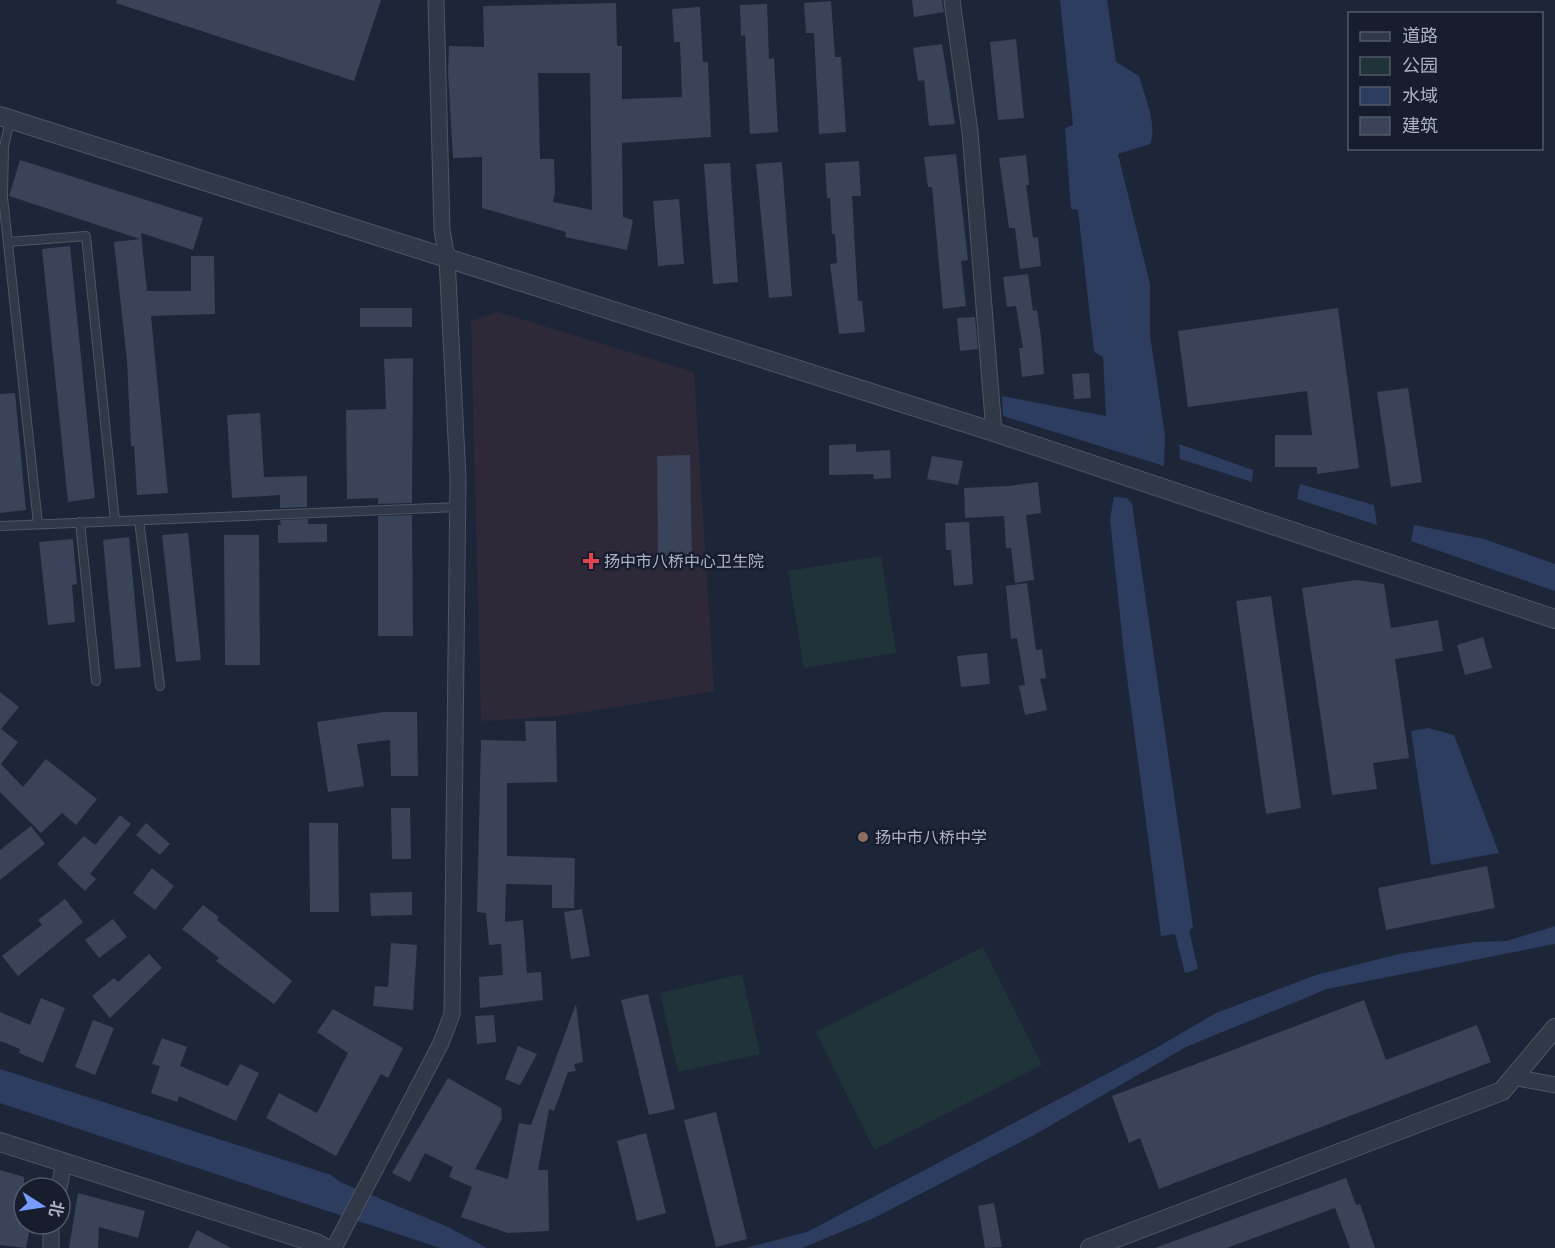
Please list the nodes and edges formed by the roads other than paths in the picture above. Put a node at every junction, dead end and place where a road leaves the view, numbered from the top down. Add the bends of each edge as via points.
1 (436, 0) edge
2 (952, 0) edge
3 (5, 118) edge
4 (8, 242) junction
5 (447, 258) junction
6 (994, 432) junction
7 (458, 507) junction
8 (139, 520) junction
9 (114, 521) junction
10 (80, 522) junction
11 (38, 524) junction
12 (0, 526) edge
13 (1555, 619) edge
14 (96, 681) dead end
15 (160, 686) dead end
16 (1555, 1028) edge
17 (1513, 1077) junction
18 (1555, 1085) edge
19 (0, 1142) edge
20 (64, 1162) junction
21 (61, 1176) edge
22 (325, 1248) edge
23 (334, 1248) edge
24 (1090, 1248) edge

1 - 5 street via 442,230
2 - 6 street via 970,132
3 - 4 lane via 3,197
3 - 5 street
4 - 9 lane via 86,236
4 - 11 lane
5 - 6 street
5 - 7 street
6 - 13 street
7 - 8 lane
7 - 23 street via 452,1014 441,1043
8 - 9 lane
8 - 15 lane
9 - 10 lane
10 - 11 lane
10 - 14 lane
11 - 12 lane
16 - 17 street
17 - 18 street
17 - 24 street via 1502,1091
19 - 20 street
20 - 21 street
20 - 22 street

